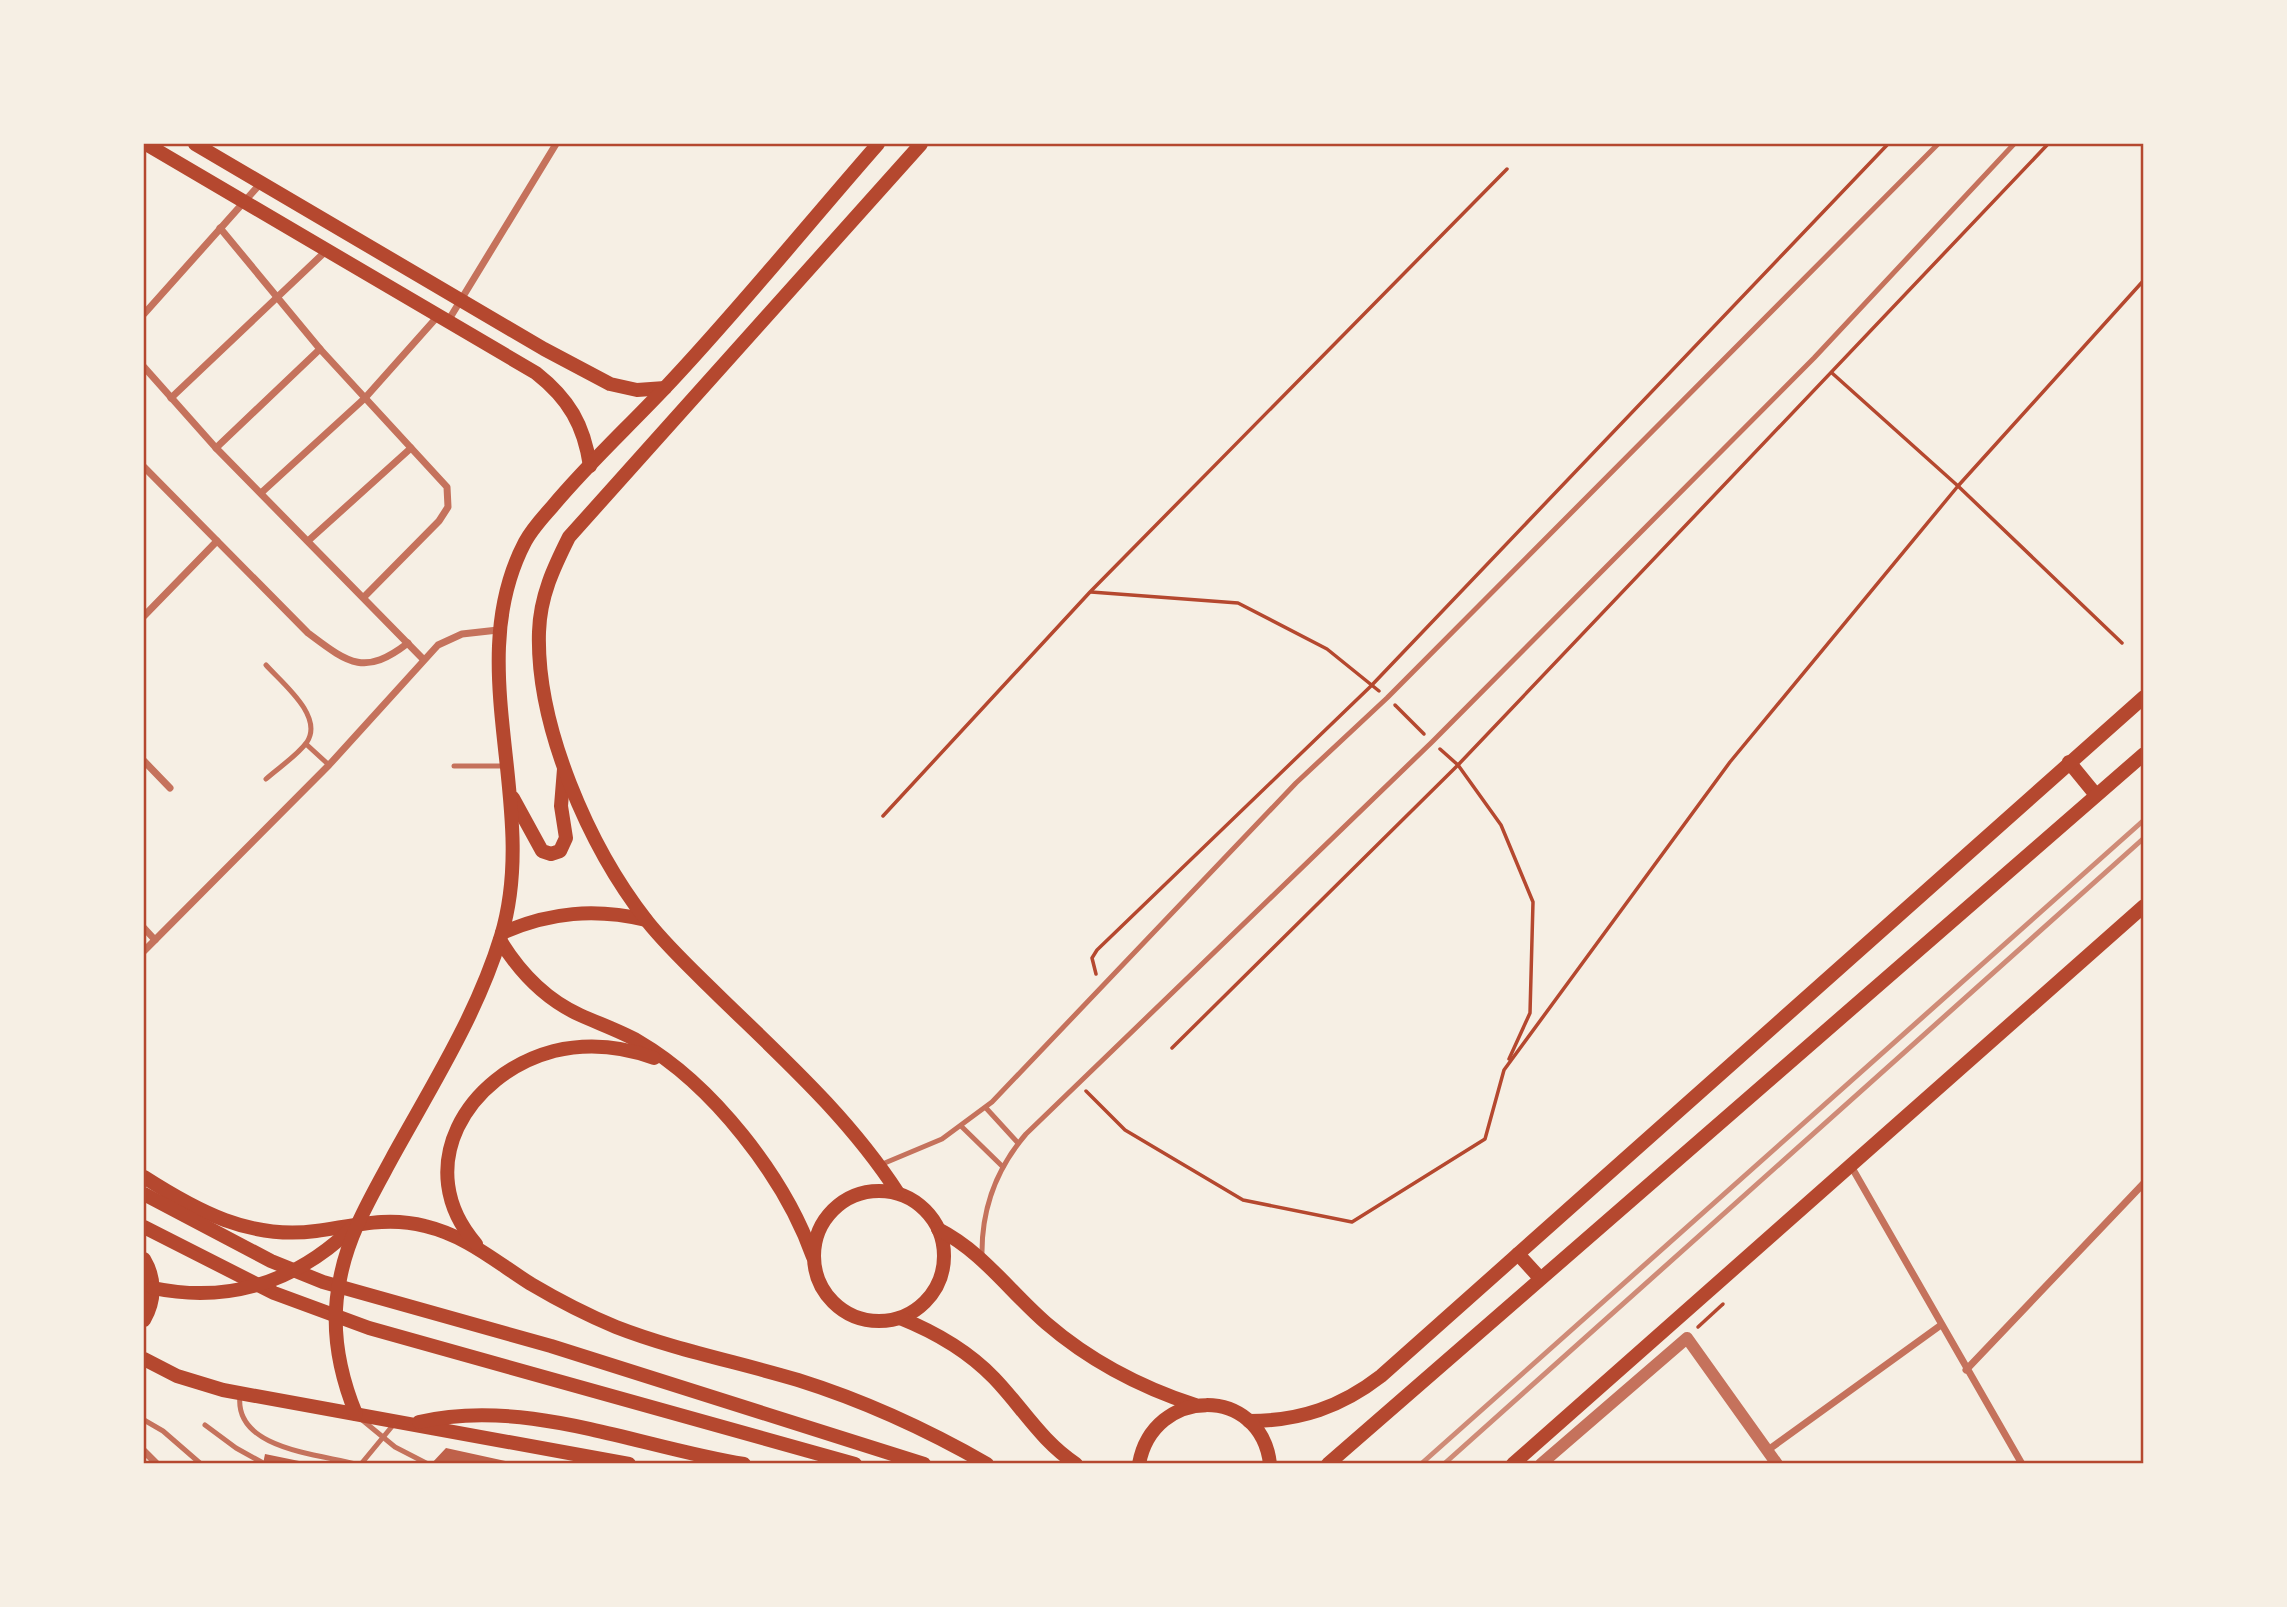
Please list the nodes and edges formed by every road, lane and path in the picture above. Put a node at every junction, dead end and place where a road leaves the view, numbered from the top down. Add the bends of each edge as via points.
1 (146, 144) edge
2 (195, 144) edge
3 (556, 144) edge
4 (878, 144) edge
5 (921, 144) edge
6 (1888, 144) edge
7 (1938, 144) edge
8 (2014, 144) edge
9 (2048, 144) edge
10 (1507, 169) dead end
11 (261, 183) junction
12 (244, 201) junction
13 (220, 228) junction
14 (327, 250) junction
15 (2144, 281) edge
16 (278, 299) junction
17 (461, 300) junction
18 (144, 314) edge
19 (443, 318) junction
20 (320, 349) junction
21 (144, 367) edge
22 (1832, 373) junction
23 (665, 388) junction
24 (171, 398) junction
25 (365, 398) junction
26 (215, 448) junction
27 (411, 448) junction
28 (590, 466) junction
29 (144, 467) edge
30 (1958, 485) junction
31 (261, 493) junction
32 (217, 541) junction
33 (308, 541) junction
34 (1090, 592) junction
35 (364, 597) junction
36 (144, 616) edge
37 (498, 630) junction
38 (2122, 642) dead end
39 (408, 643) junction
40 (423, 659) junction
41 (266, 665) dead end
42 (1371, 686) junction
43 (2144, 696) edge
44 (1387, 698) junction
45 (1432, 742) junction
46 (306, 744) junction
47 (2144, 754) edge
48 (144, 761) edge
49 (2069, 762) junction
50 (329, 765) junction
51 (564, 765) junction
52 (1458, 765) junction
53 (454, 766) dead end
54 (509, 766) junction
55 (265, 779) dead end
56 (170, 788) dead end
57 (2096, 795) junction
58 (513, 797) junction
59 (883, 816) dead end
60 (2144, 906) edge
61 (646, 920) junction
62 (144, 928) edge
63 (501, 937) junction
64 (155, 940) junction
65 (144, 951) edge
66 (1102, 985) junction
67 (1172, 1048) dead end
68 (671, 1063) junction
69 (1504, 1070) junction
70 (1079, 1084) junction
71 (986, 1108) junction
72 (961, 1126) junction
73 (1018, 1143) junction
74 (880, 1165) junction
75 (1851, 1166) junction
76 (1003, 1167) junction
77 (144, 1177) edge
78 (2144, 1183) edge
79 (898, 1193) junction
80 (144, 1194) edge
81 (358, 1223) junction
82 (144, 1227) edge
83 (938, 1229) junction
84 (480, 1248) junction
85 (1518, 1254) junction
86 (813, 1256) junction
87 (982, 1258) junction
88 (144, 1259) edge
89 (1539, 1277) junction
90 (153, 1288) junction
91 (900, 1318) junction
92 (144, 1320) edge
93 (1941, 1325) junction
94 (144, 1359) edge
95 (1966, 1370) junction
96 (240, 1393) junction
97 (1195, 1405) junction
98 (356, 1414) junction
99 (144, 1420) edge
100 (396, 1421) junction
101 (1249, 1421) junction
102 (412, 1424) junction
103 (205, 1425) dead end
104 (383, 1438) junction
105 (1768, 1450) junction
106 (144, 1451) edge
107 (157, 1464) edge
108 (201, 1464) edge
109 (265, 1464) edge
110 (356, 1464) edge
111 (361, 1464) edge
112 (428, 1464) edge
113 (629, 1464) edge
114 (744, 1464) edge
115 (855, 1464) edge
116 (924, 1464) edge
117 (986, 1464) edge
118 (1076, 1464) edge
119 (1139, 1464) edge
120 (1270, 1464) edge
121 (1328, 1464) edge
122 (1513, 1464) edge
123 (1541, 1464) edge
124 (1777, 1464) edge
125 (2022, 1464) edge

1 - 12 main road
2 - 11 main road
3 - 17 street
4 - 23 main road
5 - 51 main road via 569,537 547,582 539,631 546,698
6 - 42 path
7 - 44 lane
8 - 45 lane via 1814,358
9 - 22 path
10 - 34 path
11 - 12 street
11 - 17 main road
12 - 13 street
12 - 14 main road
13 - 16 street
13 - 18 street
14 - 16 street
14 - 19 main road
15 - 30 path
16 - 20 street
16 - 24 street
17 - 19 street
17 - 23 main road via 610,384 637,390
19 - 25 street
19 - 28 main road via 558,390 575,413
20 - 25 street
20 - 26 street
21 - 24 street
22 - 30 path
22 - 52 path
23 - 28 main road
24 - 26 street
25 - 27 street
25 - 31 street
26 - 31 street
27 - 33 street
27 - 35 street via 447,487 448,507
28 - 37 main road via 528,536 510,570
29 - 32 street
30 - 38 path
30 - 69 path via 1730,762
31 - 33 street
32 - 36 street
32 - 39 street via 308,633 352,663 371,665
33 - 35 street
34 - 42 path via 1238,603 1327,649
34 - 59 path
35 - 39 street
37 - 40 street via 462,634 438,645
37 - 54 main road
39 - 40 street
40 - 50 street
41 - 46 lane via 307,713 311,729
42 - 44 path
42 - 66 path via 1097,950 1091,958
43 - 49 main road
44 - 45 path
44 - 66 lane via 1296,783
45 - 52 path
45 - 70 lane
46 - 50 lane
46 - 55 lane
47 - 57 main road
48 - 56 street
49 - 57 main road
49 - 85 main road
50 - 64 street
51 - 58 main road via 561,806 566,838 560,851 542,850
51 - 61 main road via 592,830
52 - 67 path
52 - 69 path via 1500,825 1533,902 1530,1013
53 - 54 lane
54 - 58 main road
57 - 89 main road
58 - 63 main road via 512,880
60 - 75 main road
61 - 63 main road via 622,914 573,913 525,923
61 - 74 main road via 838,1112
62 - 64 street
63 - 68 main road via 512,960 543,992
63 - 81 main road via 474,1007
64 - 65 street
66 - 71 lane
68 - 84 main road via 617,1048 575,1047 516,1066 482,1091 457,1127 448,1169 456,1212
68 - 86 main road via 772,1173
69 - 70 path via 1485,1139 1352,1223 1243,1200 1125,1130
70 - 73 lane
71 - 72 lane
71 - 73 lane
72 - 74 lane via 922,1149
72 - 76 lane
73 - 76 lane
74 - 79 main road
75 - 93 street
75 - 122 main road
76 - 87 lane via 984,1220
77 - 81 main road via 197,1210 241,1227 312,1232
78 - 95 street
79 - 83 main road via 922,1207
79 - 86 main road via 858,1194 834,1208 818,1230
80 - 116 main road via 259,1255 323,1282 551,1346
81 - 84 main road via 422,1224
81 - 90 main road via 312,1262 265,1284 214,1294
81 - 98 main road via 340,1278 335,1318 342,1377
82 - 115 main road via 274,1293 369,1328
83 - 87 main road
83 - 91 main road via 945,1255 939,1282 923,1304
84 - 117 main road via 558,1299 615,1326 856,1400 914,1424
85 - 89 main road
85 - 101 main road via 1381,1376 1352,1396 1302,1417
86 - 91 main road via 819,1283 846,1313 872,1321
87 - 97 main road via 1046,1323 1083,1352 1141,1385
88 - 90 main road
89 - 121 main road
90 - 92 main road
91 - 118 main road via 942,1337 979,1363 1037,1432
93 - 95 street
93 - 105 street
94 - 96 main road via 200,1384
95 - 125 street
96 - 98 main road
96 - 110 lane via 243,1419 261,1438
97 - 101 main road via 1224,1407
97 - 119 main road via 1156,1425
98 - 100 main road
98 - 104 lane
99 - 108 lane
100 - 102 main road
100 - 104 lane
101 - 120 main road via 1266,1446
102 - 113 main road
102 - 114 main road via 460,1415 510,1415
103 - 109 lane
104 - 111 lane
104 - 112 lane
105 - 123 street via 1686,1338
105 - 124 street
106 - 107 street

